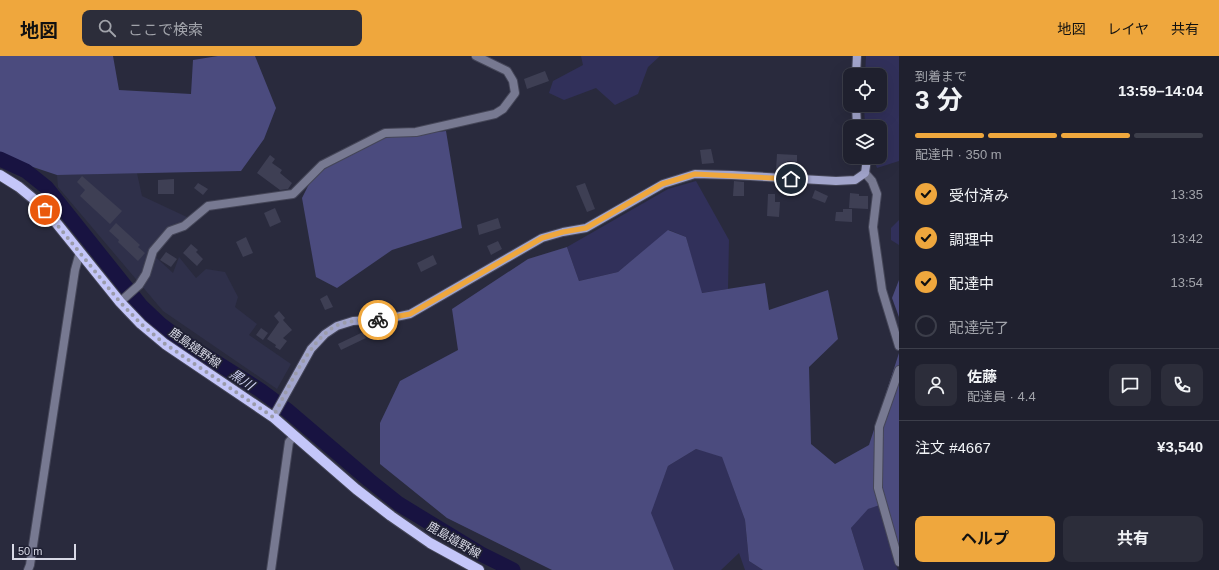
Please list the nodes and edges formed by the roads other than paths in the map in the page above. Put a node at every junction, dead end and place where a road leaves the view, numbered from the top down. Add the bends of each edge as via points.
1 (476, 56) edge
2 (858, 56) edge
3 (857, 68) edge
4 (866, 164) edge
5 (865, 173) junction
6 (0, 175) edge
7 (80, 252) junction
8 (120, 302) junction
9 (899, 346) edge
10 (899, 370) edge
11 (273, 417) junction
12 (294, 436) junction
13 (899, 562) edge
14 (28, 570) edge
15 (271, 570) edge
16 (479, 570) edge

1 - 8 street via 507,71 513,81 515,93 504,109 495,114 416,132 385,133 322,165 293,194 208,206 184,226 170,231 153,251 146,274 139,285
2 - 3 street
4 - 5 street
5 - 9 street via 872,181 877,194 873,227 882,290
5 - 11 street via 855,180 836,181 695,174 662,184 586,228 542,238 410,314 354,321 337,326 311,349
6 - 7 main road, 鹿島嬉野線 via 36,201
7 - 8 main road, 鹿島嬉野線
7 - 14 street via 75,270
8 - 11 main road, 鹿島嬉野線 via 165,344
10 - 13 street via 879,427 878,488
11 - 12 main road, 鹿島嬉野線
12 - 15 street via 289,442
12 - 16 main road, 鹿島嬉野線 via 391,516 430,543

